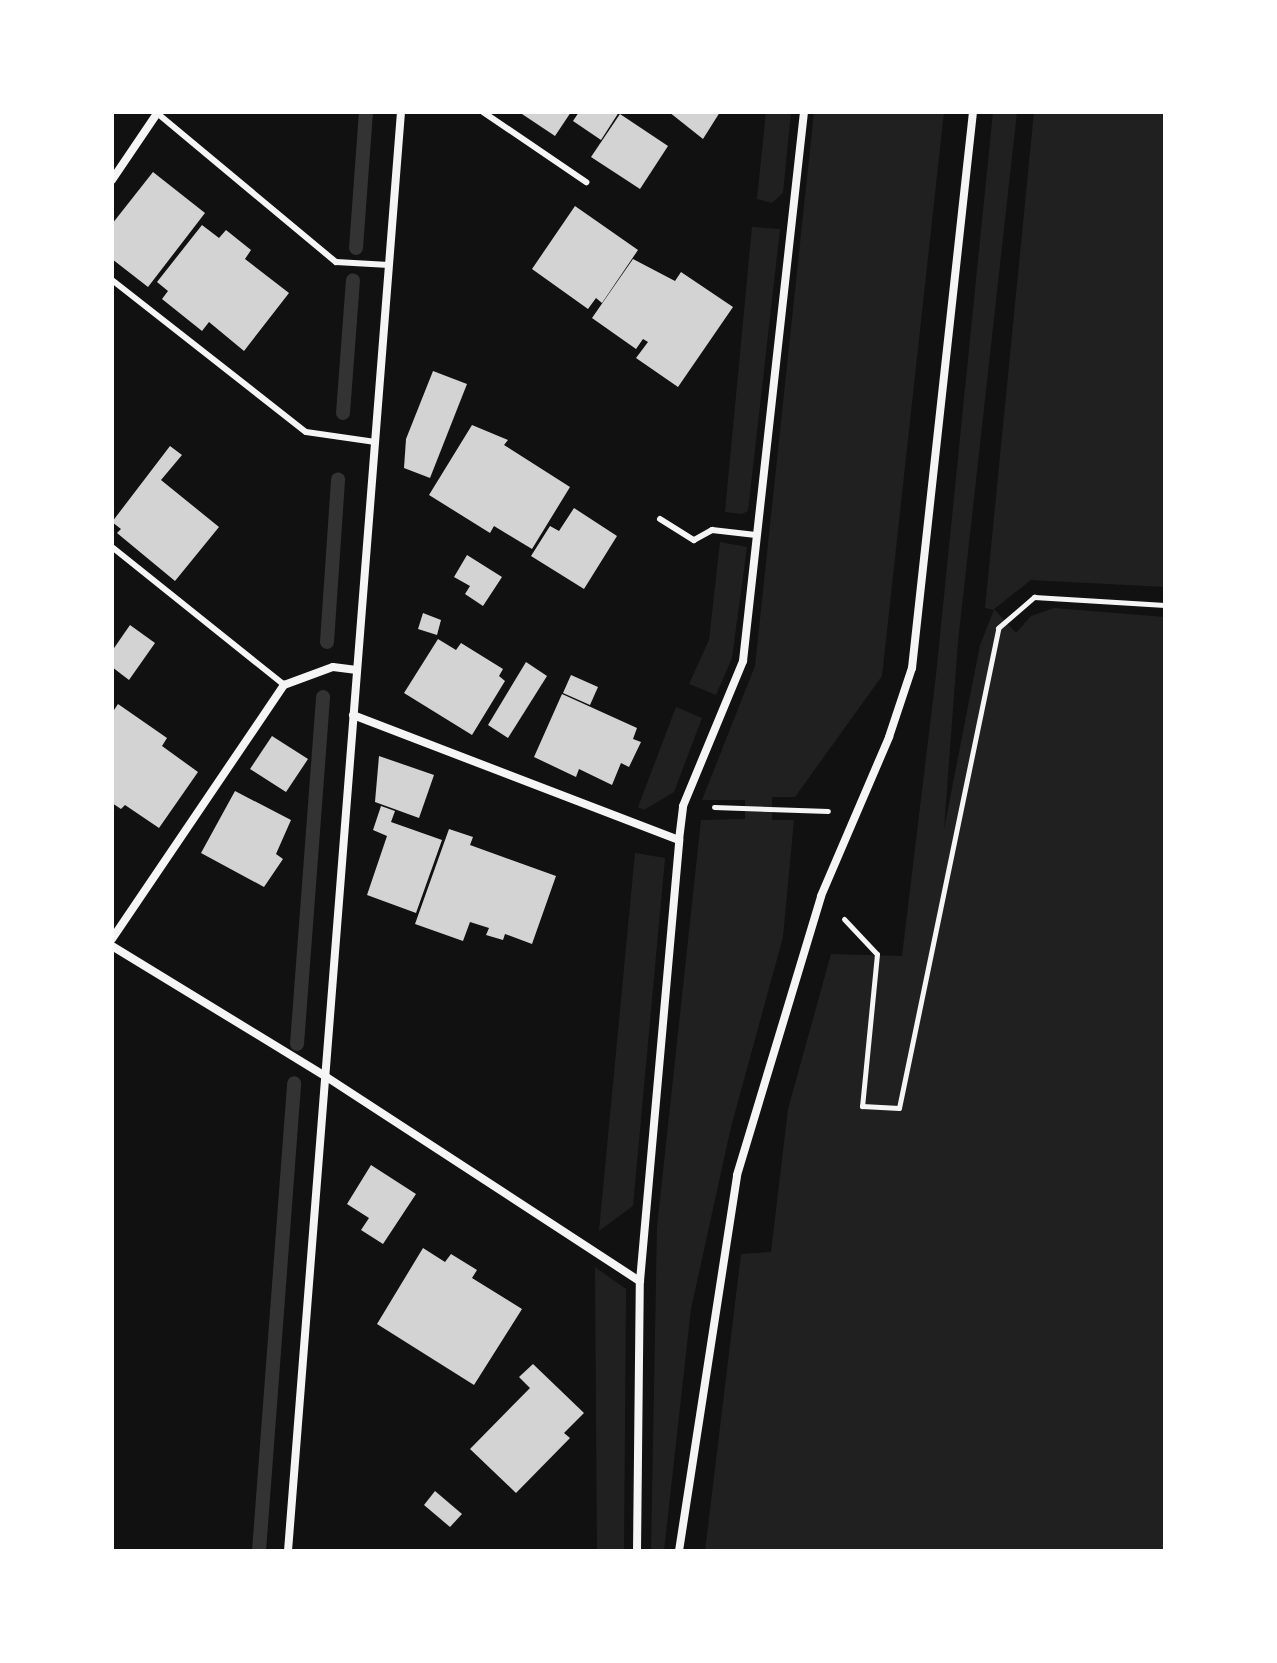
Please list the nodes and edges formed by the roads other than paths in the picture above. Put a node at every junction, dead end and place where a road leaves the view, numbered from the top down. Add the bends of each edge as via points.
1 (158, 112) edge
2 (401, 112) edge
3 (483, 112) edge
4 (804, 112) edge
5 (973, 112) edge
6 (112, 180) edge
7 (586, 182) dead end
8 (389, 265) junction
9 (112, 280) edge
10 (375, 442) junction
11 (660, 519) dead end
12 (756, 535) junction
13 (112, 547) edge
14 (357, 670) junction
15 (284, 685) junction
16 (353, 715) junction
17 (679, 840) junction
18 (112, 939) edge
19 (112, 946) edge
20 (325, 1076) junction
21 (640, 1281) junction
22 (288, 1551) edge
23 (637, 1551) edge
24 (679, 1551) edge

1 - 6 street
1 - 8 lane via 336,262
2 - 8 street
3 - 7 lane
4 - 12 street
5 - 24 street via 912,668 889,737 821,896 737,1175
8 - 10 street
9 - 10 lane via 306,432
10 - 14 street
11 - 12 lane via 694,540 712,530
12 - 17 street via 743,661 683,806
13 - 15 lane
14 - 15 street via 333,667
14 - 16 street
15 - 18 street
16 - 17 street
16 - 20 street
17 - 21 street
19 - 20 street
20 - 21 street
20 - 22 street
21 - 23 street

